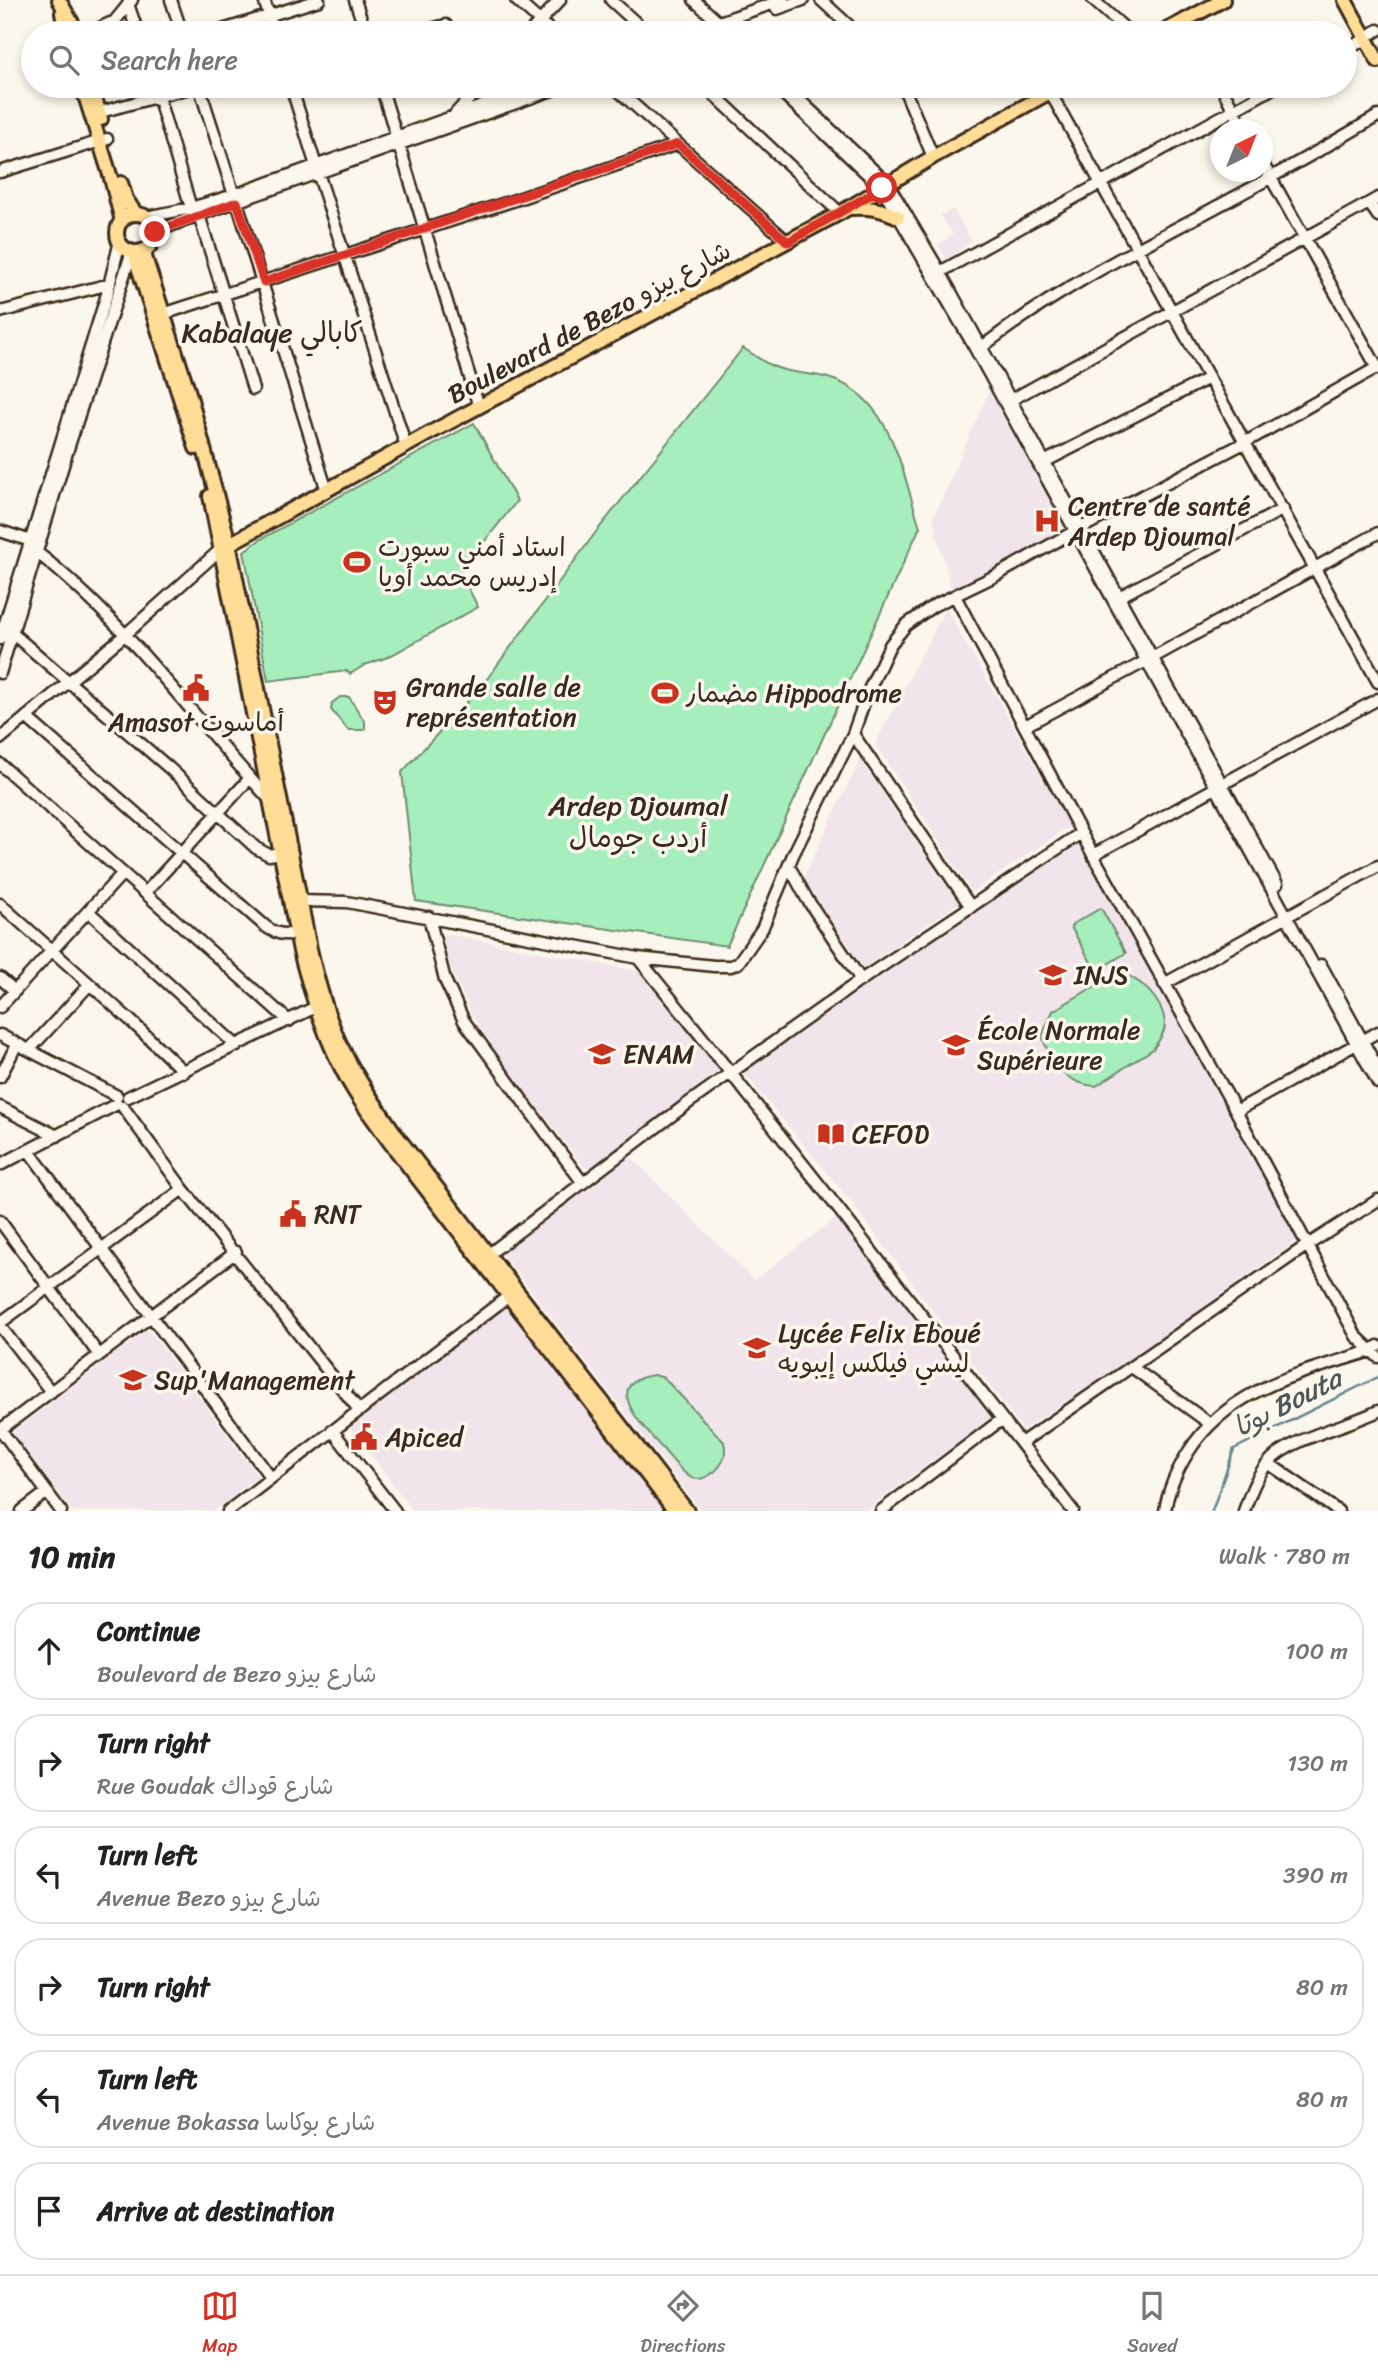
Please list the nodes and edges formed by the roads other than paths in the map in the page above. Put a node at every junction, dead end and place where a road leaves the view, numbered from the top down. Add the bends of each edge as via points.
1 (170, 0) edge
2 (264, 0) edge
3 (319, 0) edge
4 (355, 0) edge
5 (516, 0) edge
6 (560, 0) edge
7 (611, 0) edge
8 (684, 0) edge
9 (694, 0) edge
10 (783, 0) edge
11 (803, 0) edge
12 (821, 0) edge
13 (1093, 0) edge
14 (1223, 0) edge
15 (1345, 0) edge
16 (1354, 0) edge
17 (130, 2) edge
18 (60, 3) edge
19 (270, 15) junction
20 (1186, 20) edge
21 (64, 21) edge
22 (71, 21) edge
23 (114, 21) edge
24 (135, 21) edge
25 (178, 21) edge
26 (251, 21) edge
27 (272, 21) edge
28 (362, 21) edge
29 (539, 21) edge
30 (541, 21) edge
31 (635, 21) edge
32 (709, 21) edge
33 (712, 21) edge
34 (737, 21) edge
35 (742, 21) edge
36 (844, 21) edge
37 (1117, 21) edge
38 (1374, 36) edge
39 (1357, 44) edge
40 (1378, 61) edge
41 (88, 98) edge
42 (93, 98) edge
43 (137, 98) edge
44 (158, 98) edge
45 (202, 98) edge
46 (295, 98) edge
47 (384, 98) edge
48 (470, 98) edge
49 (505, 98) edge
50 (528, 98) edge
51 (626, 98) edge
52 (718, 98) edge
53 (788, 98) edge
54 (797, 98) edge
55 (908, 98) edge
56 (1040, 98) edge
57 (1060, 98) edge
58 (1228, 98) edge
59 (1253, 98) edge
60 (1233, 108) junction
61 (95, 113) junction
62 (1378, 116) edge
63 (452, 117) junction
64 (1238, 119) edge
65 (103, 140) junction
66 (397, 142) junction
67 (678, 144) junction
68 (933, 157) junction
69 (317, 170) junction
70 (0, 172) edge
71 (1273, 177) edge
72 (1101, 181) junction
73 (1263, 182) edge
74 (1273, 182) edge
75 (885, 186) junction
76 (235, 198) junction
77 (1373, 201) edge
78 (195, 211) junction
79 (844, 211) junction
80 (141, 215) junction
81 (898, 216) junction
82 (1378, 216) edge
83 (122, 221) junction
84 (424, 230) junction
85 (155, 232) junction
86 (1305, 239) junction
87 (120, 241) junction
88 (788, 242) junction
89 (1138, 248) junction
90 (139, 250) junction
91 (345, 256) junction
92 (940, 272) junction
93 (264, 282) junction
94 (110, 284) junction
95 (225, 295) junction
96 (1174, 311) junction
97 (0, 312) edge
98 (163, 314) junction
99 (979, 349) junction
100 (1378, 367) edge
101 (1209, 378) junction
102 (253, 389) dead end
103 (1010, 400) junction
104 (479, 407) junction
105 (1244, 443) junction
106 (407, 446) junction
107 (1044, 462) junction
108 (327, 491) junction
109 (1283, 509) junction
110 (1078, 529) junction
111 (0, 531) edge
112 (1378, 533) edge
113 (32, 546) junction
114 (225, 546) junction
115 (1314, 567) junction
116 (955, 596) junction
117 (1119, 597) junction
118 (12, 633) junction
119 (126, 634) junction
120 (0, 639) edge
121 (1149, 659) junction
122 (249, 672) junction
123 (0, 673) edge
124 (68, 681) junction
125 (1378, 682) edge
126 (1378, 699) edge
127 (26, 718) junction
128 (1025, 726) junction
129 (853, 734) junction
130 (0, 738) edge
131 (0, 764) edge
132 (250, 778) junction
133 (1219, 787) junction
134 (272, 802) junction
135 (219, 813) junction
136 (1081, 833) junction
137 (280, 853) junction
138 (181, 854) junction
139 (1093, 856) junction
140 (789, 866) junction
141 (1378, 866) edge
142 (123, 873) junction
143 (145, 893) junction
144 (295, 902) junction
145 (0, 904) edge
146 (971, 907) junction
147 (88, 911) junction
148 (1290, 915) junction
149 (429, 916) junction
150 (296, 934) junction
151 (51, 951) junction
152 (638, 958) junction
153 (0, 978) edge
154 (861, 979) junction
155 (1164, 984) junction
156 (89, 985) junction
157 (15, 991) junction
158 (320, 1006) junction
159 (0, 1007) edge
160 (289, 1021) junction
161 (1378, 1032) edge
162 (0, 1035) edge
163 (1360, 1043) junction
164 (17, 1044) junction
165 (237, 1046) junction
166 (29, 1049) junction
167 (1378, 1069) edge
168 (184, 1072) junction
169 (731, 1073) junction
170 (0, 1077) edge
171 (1378, 1083) edge
172 (363, 1094) junction
173 (121, 1101) junction
174 (0, 1107) edge
175 (1236, 1111) junction
176 (57, 1136) junction
177 (29, 1151) junction
178 (0, 1165) edge
179 (583, 1183) junction
180 (183, 1189) junction
181 (1378, 1200) edge
182 (0, 1221) edge
183 (1306, 1246) junction
184 (101, 1247) junction
185 (236, 1252) junction
186 (489, 1254) junction
187 (49, 1287) junction
188 (512, 1293) junction
189 (151, 1316) junction
190 (0, 1324) edge
191 (1375, 1351) edge
192 (99, 1355) junction
193 (1133, 1368) junction
194 (51, 1392) junction
195 (595, 1400) junction
196 (359, 1410) junction
197 (1378, 1411) edge
198 (1001, 1420) junction
199 (1209, 1423) junction
200 (0, 1430) edge
201 (332, 1430) junction
202 (1021, 1443) junction
203 (1268, 1463) junction
204 (271, 1478) junction
205 (47, 1492) junction
206 (22, 1511) edge
207 (61, 1511) edge
208 (228, 1511) edge
209 (396, 1511) edge
210 (675, 1511) edge
211 (687, 1511) edge
212 (881, 1511) edge
213 (1073, 1511) edge
214 (1165, 1511) edge
215 (1244, 1511) edge
216 (1338, 1511) edge

1 - 25 street
2 - 19 street
3 - 19 street
4 - 28 street
5 - 29 street
6 - 30 street
7 - 31 street
8 - 32 street
9 - 33 street
10 - 34 street
11 - 35 street
12 - 36 street
13 - 37 street
14 - 20 main road
15 - 38 main road
16 - 38 main road
17 - 23 street
17 - 24 street
18 - 21 main road
18 - 22 main road
19 - 26 street
19 - 27 street
38 - 39 street
38 - 40 main road
41 - 61 main road
42 - 61 main road
43 - 61 street
44 - 78 street
45 - 76 street
46 - 69 street
47 - 66 street
48 - 63 street
49 - 63 street
50 - 66 street
51 - 67 street
52 - 79 street
53 - 75 street
54 - 75 street
55 - 68 street
56 - 68 main road, Boulevard de Bezo شارع بيزو
57 - 72 street
58 - 60 street
59 - 60 street
60 - 64 street
60 - 72 street
61 - 65 main road
62 - 71 street
63 - 66 street
65 - 70 street
65 - 80 main road via 126,199
65 - 83 main road
66 - 69 street
66 - 84 street
67 - 84 street
67 - 88 street
68 - 75 main road, Boulevard de Bezo شارع بيزو
69 - 76 street
69 - 91 street
72 - 89 street
72 - 92 street
73 - 89 street
74 - 86 street
75 - 79 main road, Boulevard de Bezo شارع بيزو
75 - 81 street
75 - 92 street
76 - 78 street
76 - 93 street
77 - 82 street
77 - 86 street
78 - 80 street
78 - 85 street
78 - 95 street
79 - 81 main road via 866,207
79 - 88 main road, Boulevard de Bezo شارع بيزو
80 - 83 main road
80 - 85 main road via 151,221
81 - 99 street
83 - 87 main road
84 - 91 street
84 - 104 street
85 - 90 main road via 153,242
86 - 96 street
86 - 100 street
87 - 90 main road
87 - 94 street
88 - 104 main road, Boulevard de Bezo شارع بيزو
89 - 96 street
89 - 99 street via 1065,290
90 - 98 main road
90 - 113 street
90 - 114 main road via 138,267
91 - 93 street
91 - 106 street
92 - 99 street
93 - 95 street
93 - 108 street
94 - 97 street
94 - 113 street
95 - 98 street
95 - 102 street
96 - 101 street
96 - 103 street
98 - 114 main road via 190,396
99 - 103 street
99 - 110 street
100 - 105 street
101 - 105 street
101 - 107 street
103 - 107 street
104 - 106 main road, Boulevard de Bezo شارع بيزو
105 - 109 street
105 - 110 street
106 - 108 main road, Boulevard de Bezo شارع بيزو
107 - 110 street
108 - 114 main road, Boulevard de Bezo شارع بيزو
109 - 115 street
109 - 117 street
110 - 116 street
110 - 117 street
110 - 121 street
111 - 113 street
112 - 115 street
113 - 118 street
113 - 119 street
113 - 120 street
114 - 119 street
114 - 122 main road
115 - 121 street
115 - 125 street
116 - 128 street
116 - 129 street via 906,625 890,645
117 - 121 street
118 - 123 street
118 - 124 street
119 - 124 street
119 - 132 street
121 - 128 street
121 - 133 street
122 - 134 main road
122 - 144 main road
124 - 127 street
124 - 135 street
126 - 133 street
127 - 130 street
127 - 138 street
128 - 136 street
129 - 140 street
129 - 146 street
131 - 142 street
132 - 134 street
132 - 135 street
133 - 139 street
133 - 148 street
134 - 137 main road
135 - 137 street via 256,848 269,855
135 - 138 street
136 - 139 street
136 - 146 street
137 - 144 main road
138 - 143 street
138 - 150 street via 274,933
139 - 155 street
140 - 152 street via 762,929 738,963 714,966
140 - 154 street
141 - 148 street
142 - 143 street
142 - 147 street
143 - 160 street
144 - 149 street via 347,902
144 - 150 main road
144 - 158 main road
145 - 151 street
146 - 154 street
147 - 151 street
147 - 165 street
148 - 155 street
148 - 163 street
149 - 152 street
149 - 179 street via 445,980 464,1021
150 - 158 main road
151 - 156 street
151 - 157 street
152 - 169 street
153 - 157 street
154 - 169 street
155 - 175 street
156 - 166 street
156 - 168 street
157 - 159 street
158 - 160 street
158 - 172 main road
160 - 165 street
161 - 163 street
162 - 164 street
163 - 167 street
163 - 171 street
163 - 175 street
164 - 166 street
164 - 170 street
165 - 168 street
166 - 173 street
168 - 173 street
169 - 179 street
169 - 198 street
172 - 186 main road
172 - 188 main road via 388,1140
173 - 176 street
173 - 180 street
174 - 176 street
175 - 183 street
176 - 177 street
177 - 178 street
177 - 184 street
179 - 186 street
180 - 184 street
180 - 185 street
181 - 183 street
182 - 187 street
183 - 191 street via 1356,1336
183 - 193 street
184 - 187 street
184 - 189 street
185 - 189 street
185 - 196 street
186 - 188 main road
187 - 190 street
187 - 192 street
188 - 195 main road
188 - 196 street
189 - 192 street
189 - 204 street
190 - 194 street
191 - 199 street via 1271,1384
192 - 194 street
193 - 199 street
193 - 202 street
194 - 200 street
195 - 210 main road
195 - 211 main road
196 - 201 street
197 - 203 street via 1295,1445
198 - 202 street
198 - 212 street
199 - 214 street via 1174,1478
200 - 205 street
201 - 204 street
201 - 209 street
202 - 213 street
203 - 215 street
203 - 216 street
204 - 208 street
205 - 206 street
205 - 207 street

